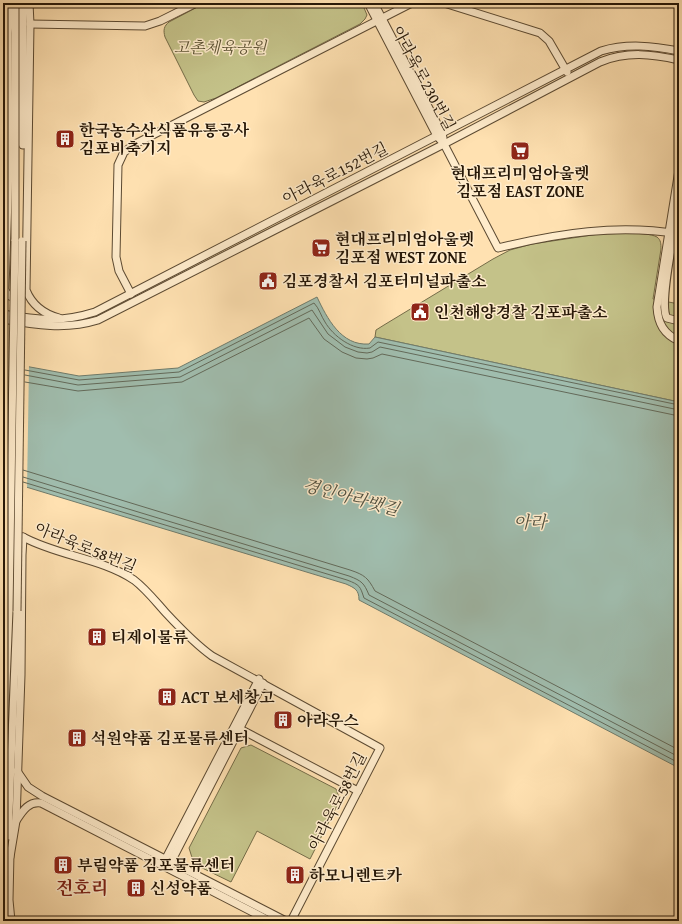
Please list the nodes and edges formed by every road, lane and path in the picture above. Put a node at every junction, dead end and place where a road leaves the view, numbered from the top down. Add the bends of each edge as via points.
1 (11, 3) edge
2 (15, 3) edge
3 (23, 3) edge
4 (29, 3) edge
5 (196, 3) edge
6 (368, 3) edge
7 (374, 3) edge
8 (412, 3) edge
9 (444, 3) edge
10 (380, 20) junction
11 (30, 24) junction
12 (679, 51) edge
13 (679, 60) edge
14 (566, 69) junction
15 (570, 77) junction
16 (440, 135) junction
17 (444, 144) junction
18 (679, 170) edge
19 (679, 205) edge
20 (674, 233) edge
21 (19, 241) junction
22 (27, 283) junction
23 (131, 294) junction
24 (660, 307) junction
25 (3, 314) edge
26 (3, 319) edge
27 (65, 319) junction
28 (669, 320) junction
29 (679, 321) edge
30 (666, 333) junction
31 (679, 341) edge
32 (3, 530) edge
33 (24, 537) junction
34 (3, 553) edge
35 (22, 555) junction
36 (260, 681) junction
37 (240, 729) junction
38 (3, 757) edge
39 (17, 771) junction
40 (358, 791) junction
41 (16, 821) junction
42 (10, 857) junction
43 (167, 863) junction
44 (11, 921) edge
45 (270, 921) edge
46 (286, 921) edge
47 (291, 921) edge

1 - 22 street via 8,33 9,166 6,291 13,297 21,296 26,290
2 - 21 street
3 - 21 street
4 - 11 street
5 - 11 street via 150,25
6 - 10 street, 아라육로230번길
7 - 10 street, 아라육로230번길
8 - 10 street
9 - 14 street via 540,33 549,41
10 - 16 street, 아라육로230번길
10 - 23 street via 137,143 124,152 118,165 116,257 119,270
11 - 22 street
12 - 14 street, 아라육로152번길 via 652,46 619,47 601,51
13 - 15 street, 아라육로152번길 via 647,55 622,55 600,62
14 - 15 street
14 - 16 street, 아라육로152번길
15 - 17 street, 아라육로152번길
16 - 17 street, 아라육로230번길
16 - 23 street, 아라육로152번길
17 - 20 street, 아라육로230번길 via 498,248 547,237 601,230 635,229
17 - 26 street, 아라육로152번길 via 98,320 58,326
18 - 20 street
19 - 20 street
20 - 24 street
21 - 38 street, bridge
21 - 42 street, bridge via 17,611
22 - 27 street via 26,290 36,306 46,313
23 - 27 street, 아라육로152번길 via 95,312
24 - 28 street
24 - 30 street via 658,319
25 - 27 street, 아라육로152번길 via 37,319
28 - 29 street
28 - 30 street via 672,327
30 - 31 street
32 - 33 street, 아라육로58번길
33 - 35 street
33 - 36 street, 아라육로58번길 via 88,556 128,572 144,583 203,645
34 - 35 street
35 - 39 street
36 - 37 street
36 - 40 street, 아라육로58번길 via 380,748
36 - 43 street
37 - 40 street
37 - 43 street
39 - 41 street
39 - 43 street via 24,783 34,791
40 - 47 street, 아라육로58번길
41 - 42 street
41 - 43 street via 27,807 33,803 42,803
42 - 44 street
43 - 45 street
43 - 46 street

